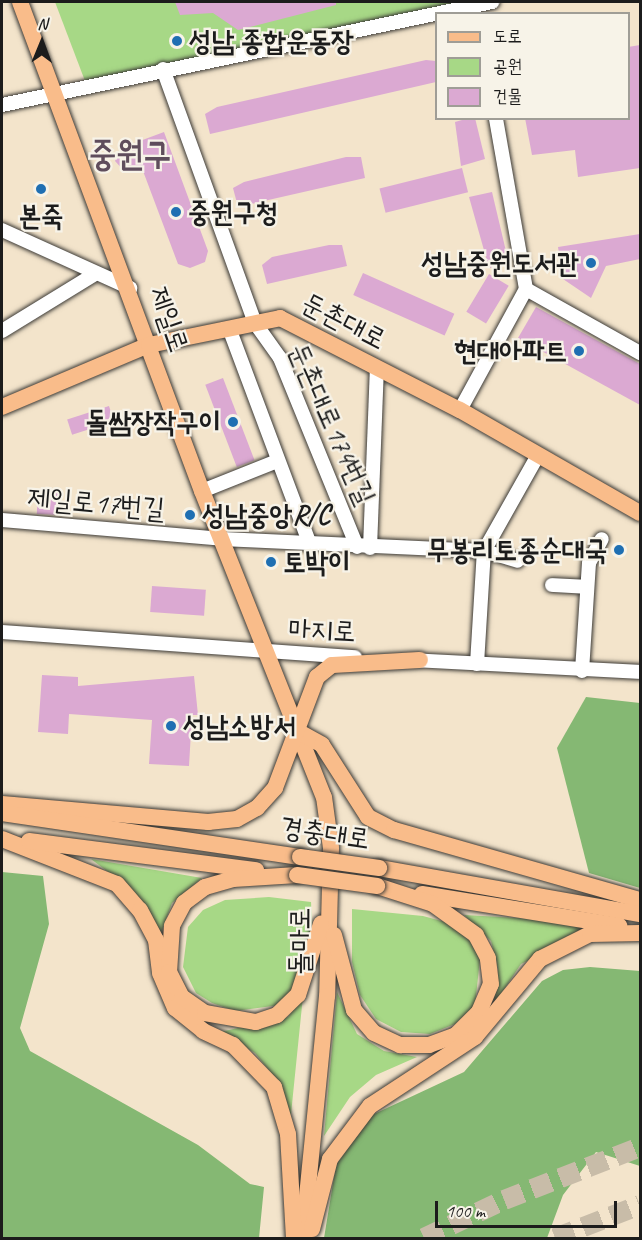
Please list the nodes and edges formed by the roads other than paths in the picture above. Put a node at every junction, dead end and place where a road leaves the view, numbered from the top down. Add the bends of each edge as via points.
1 (20, 2) edge
2 (492, 2) edge
3 (476, 9) edge
4 (460, 12) edge
5 (435, 17) edge
6 (163, 69) junction
7 (55, 91) junction
8 (2, 105) edge
9 (496, 120) edge
10 (2, 230) edge
11 (94, 274) junction
12 (130, 288) junction
13 (526, 289) junction
14 (255, 324) junction
15 (229, 328) junction
16 (2, 331) edge
17 (150, 345) junction
18 (640, 353) edge
19 (377, 368) junction
20 (2, 407) edge
21 (460, 410) junction
22 (538, 455) junction
23 (278, 461) junction
24 (202, 491) junction
25 (640, 513) edge
26 (2, 520) edge
27 (222, 539) junction
28 (602, 539) dead end
29 (310, 545) junction
30 (364, 547) junction
31 (484, 551) junction
32 (518, 561) dead end
33 (552, 585) dead end
34 (587, 587) junction
35 (2, 632) edge
36 (269, 653) junction
37 (420, 660) junction
38 (477, 664) junction
39 (582, 671) junction
40 (640, 672) edge
41 (299, 732) junction
42 (2, 804) edge
43 (2, 813) edge
44 (2, 838) edge
45 (297, 875) junction
46 (377, 886) junction
47 (640, 900) edge
48 (327, 902) junction
49 (640, 914) edge
50 (640, 932) edge
51 (294, 1239) edge
52 (303, 1239) edge
53 (310, 1239) edge

1 - 7 main road, 제일로
2 - 3 street
3 - 4 street
5 - 6 street
6 - 7 street
6 - 14 street, 둔촌대로174번길
7 - 8 street
7 - 12 main road, 제일로
9 - 13 street
10 - 11 street
11 - 12 street
11 - 16 street
12 - 17 main road, 제일로
13 - 18 street
13 - 21 street
14 - 15 main road, 둔촌대로
14 - 19 main road, 둔촌대로 via 280,318
14 - 30 street, 둔촌대로174번길 via 280,358
15 - 17 main road, 둔촌대로
15 - 23 street
17 - 20 main road, 둔촌대로
17 - 24 main road, 제일로
19 - 21 main road, 둔촌대로
19 - 30 street
21 - 22 main road, 둔촌대로
22 - 25 main road, 둔촌대로
22 - 31 street
23 - 24 street
23 - 29 street
24 - 27 main road, 제일로
26 - 27 street, 제일로17번길
27 - 29 street, 제일로17번길
27 - 36 main road, 제일로
28 - 34 street via 589,563
29 - 30 street, 제일로17번길
30 - 31 street, 제일로17번길
31 - 32 street, 제일로17번길
31 - 38 street
33 - 34 street
34 - 39 street
35 - 36 street, 마지로
36 - 37 street, 마지로
36 - 41 main road, 돌마로
37 - 38 street, 마지로
37 - 41 main road via 332,665 317,677
38 - 39 street, 마지로
39 - 40 street, 마지로
41 - 42 main road via 275,788 257,808 237,819 208,822
41 - 47 main road via 322,746 368,817 394,830
41 - 48 main road, 돌마로 via 324,797 331,848
43 - 49 main road, 경충대로, bridge via 380,868
44 - 45 main road, 경충대로
44 - 51 main road via 117,884 140,910 156,940 160,973 175,1008 203,1031 233,1044 274,1087 288,1134
45 - 46 main road, 경충대로, bridge
45 - 48 main road via 233,879 205,887 184,903 169,948 169,972 182,998 231,1022 277,1015 298,995
46 - 48 main road via 433,904 476,935 488,958 492,984 479,1012 456,1035 429,1045 400,1045 374,1034 354,1010 344,984
46 - 50 main road, 경충대로
48 - 52 main road, 돌마로 via 323,1060
50 - 53 main road via 590,934 540,959 475,1037 370,1106 330,1159

